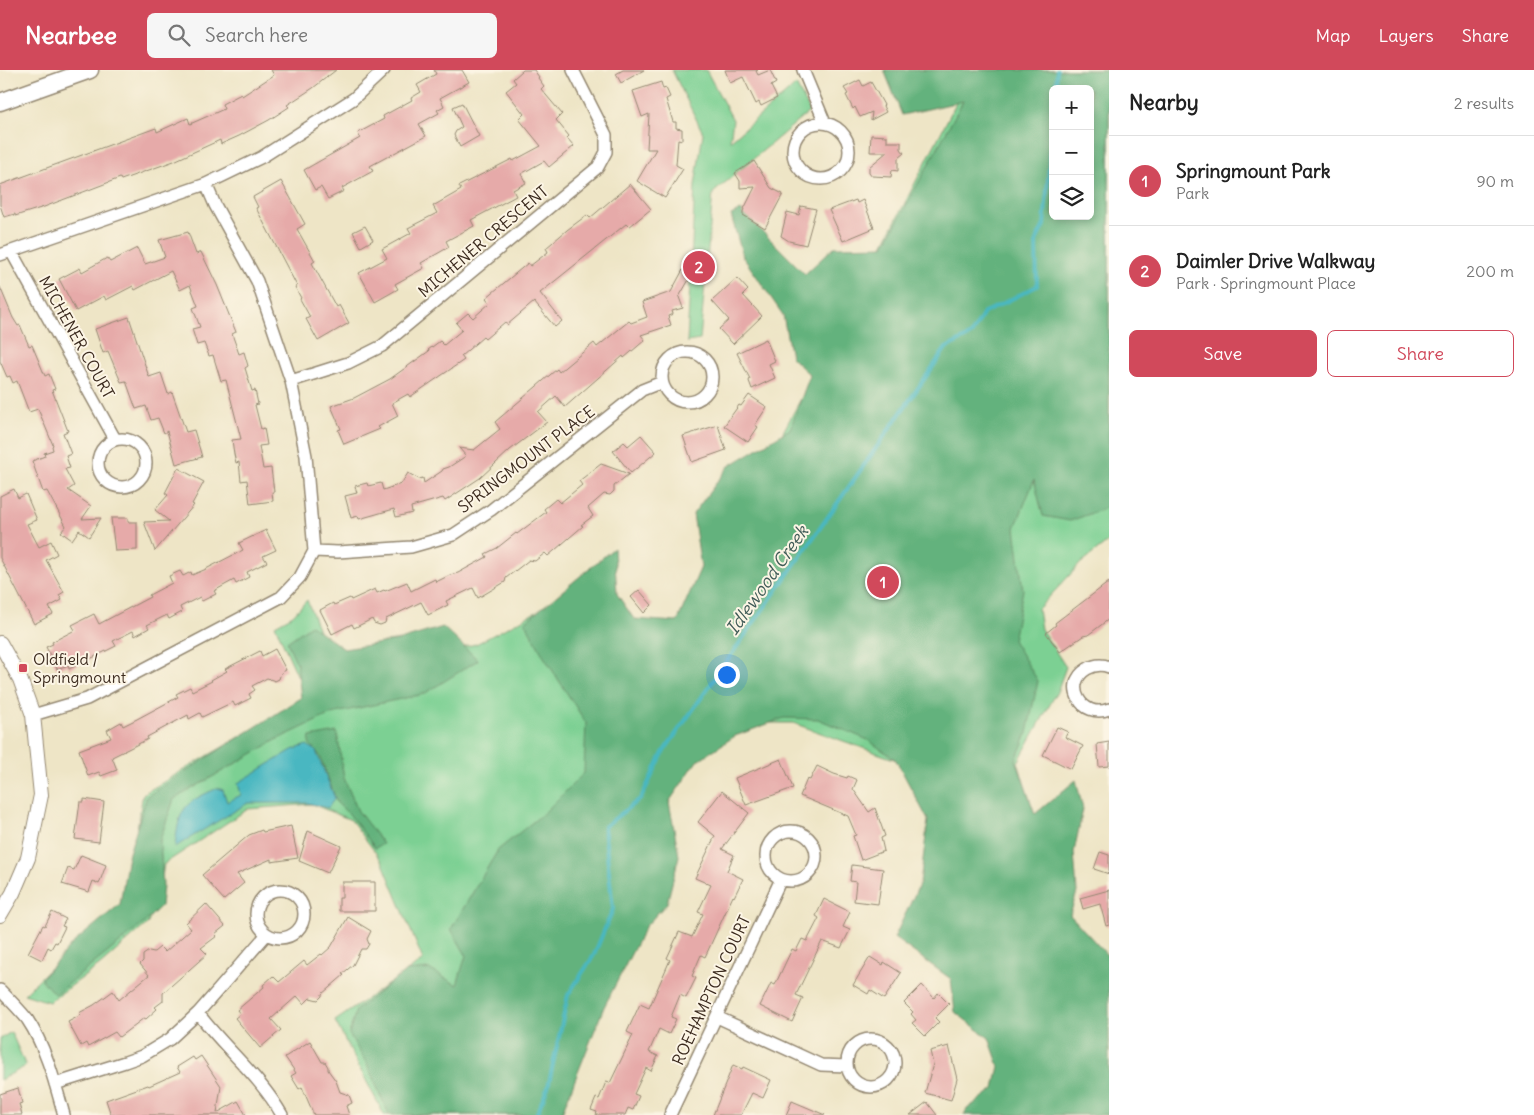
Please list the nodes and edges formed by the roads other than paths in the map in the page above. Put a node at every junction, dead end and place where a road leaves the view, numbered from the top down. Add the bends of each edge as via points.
1 (90, 70) edge
2 (384, 70) edge
3 (573, 70) edge
4 (803, 70) edge
5 (0, 102) edge
6 (825, 123) junction
7 (206, 184) junction
8 (5, 253) edge
9 (291, 381) junction
10 (662, 382) junction
11 (115, 439) junction
12 (314, 551) junction
13 (0, 643) edge
14 (1109, 667) edge
15 (1109, 710) edge
16 (33, 715) junction
17 (781, 879) junction
18 (0, 914) edge
19 (267, 934) junction
20 (0, 990) edge
21 (198, 1013) junction
22 (717, 1017) junction
23 (847, 1066) junction
24 (55, 1084) junction
25 (64, 1115) edge
26 (282, 1115) edge
27 (670, 1115) edge

1 - 5 main road
2 - 7 street via 353,99 262,156
3 - 9 street, MICHENER CRESCENT via 606,135 606,152 598,167 382,346 348,363
4 - 6 street
6 - 6 street via 806,127 794,142 796,165 812,178 834,176 847,162 849,153 845,136 839,129
7 - 8 street
7 - 9 street via 257,281
8 - 11 street, MICHENER COURT
9 - 12 street via 306,456
10 - 10 street via 667,361 682,352 704,358 710,365 711,385 699,400 677,401 669,396
10 - 12 street, SPRINGMOUNT PLACE via 642,390 491,510 453,535 411,547
11 - 11 street via 103,448 99,456 100,473 112,485 131,485 145,472 145,454 132,440
12 - 16 street via 300,577 281,597 87,699
13 - 16 street via 20,679
14 - 15 street via 1092,666 1082,672 1076,688 1086,708 1098,712
16 - 18 street via 41,795 28,858
17 - 17 street via 798,880 814,864 813,846 799,833 780,834 767,849 770,869
17 - 22 street, ROEHAMPTON COURT
19 - 19 street via 283,938 301,925 303,906 292,892 274,890 259,903 257,921
19 - 21 street
20 - 24 street via 27,1020
21 - 24 street via 170,1039 142,1056
21 - 26 street via 260,1083
22 - 23 street via 821,1064
22 - 27 street, ROEHAMPTON COURT
23 - 23 street via 855,1081 876,1087 891,1076 894,1057 884,1044 866,1040 851,1050
24 - 25 street

